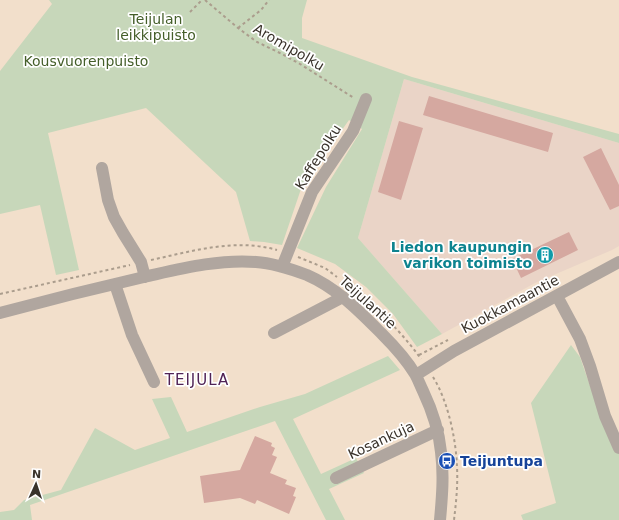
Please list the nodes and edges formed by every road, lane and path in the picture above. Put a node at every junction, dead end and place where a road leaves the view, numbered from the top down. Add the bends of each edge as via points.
1 (202, 0) edge
2 (205, 0) edge
3 (269, 0) edge
4 (190, 12) dead end
5 (238, 28) junction
6 (364, 104) joint
7 (102, 168) dead end
8 (619, 262) edge
9 (282, 267) junction
10 (145, 277) junction
11 (115, 284) junction
12 (557, 296) junction
13 (343, 297) junction
14 (0, 312) edge
15 (274, 334) dead end
16 (416, 375) junction
17 (154, 382) dead end
18 (438, 430) junction
19 (619, 448) edge
20 (336, 478) dead end
21 (440, 520) edge

1 - 4 path
2 - 5 path, Aromipolku
3 - 5 path
5 - 6 path, Aromipolku via 257,42 300,64 360,104
6 - 9 street, Kaffepolku via 353,131 312,192
7 - 10 street via 114,216 141,262
8 - 12 street, Kuokkamaantie
9 - 10 street, Teijulantie via 257,262 236,262 203,265
9 - 13 street, Teijulantie via 308,276
10 - 11 street, Teijulantie
11 - 14 street, Teijulantie
11 - 17 street via 132,335
12 - 16 street, Kuokkamaantie via 454,351
12 - 19 street via 580,339 605,416
13 - 15 street
13 - 16 street, Teijulantie via 399,351
16 - 18 street, Teijulantie
18 - 20 street, Kosankuja
18 - 21 street, Teijulantie via 442,471

